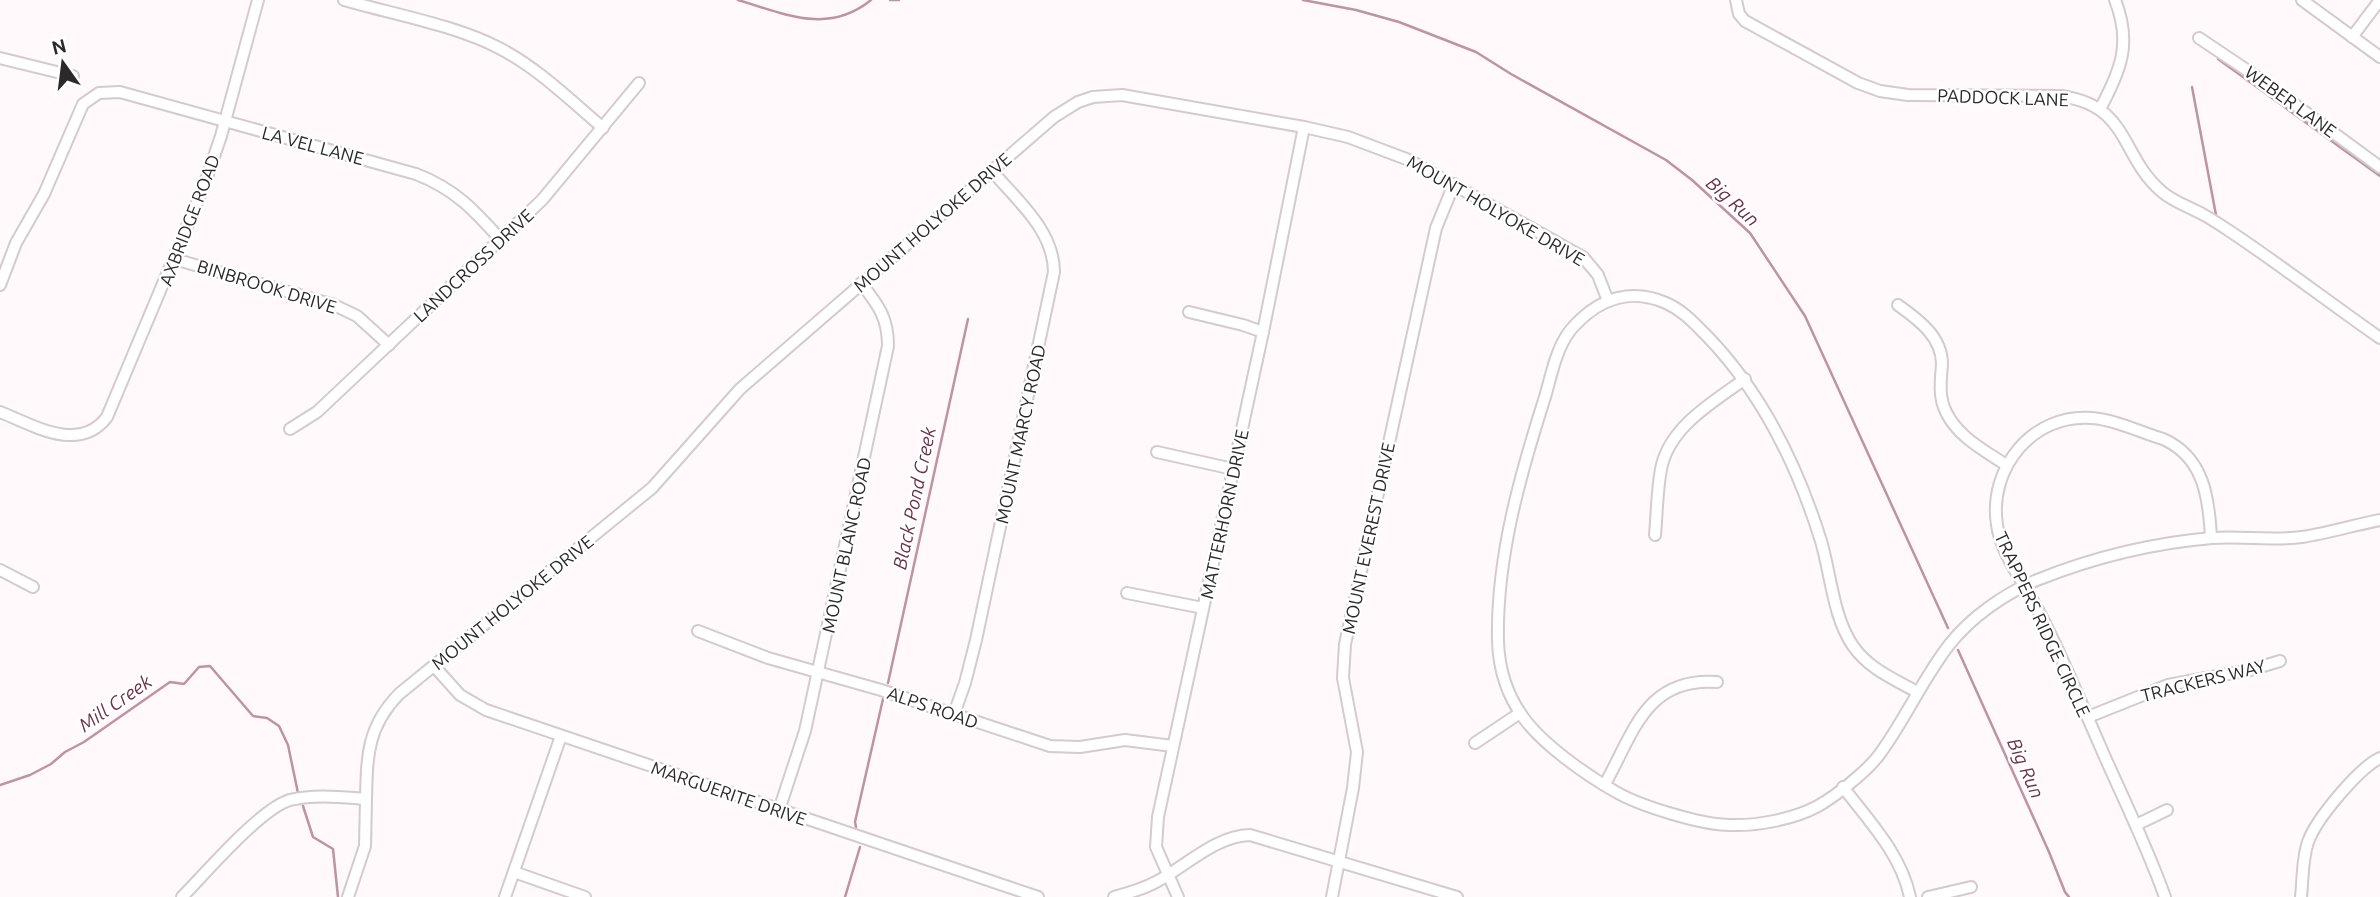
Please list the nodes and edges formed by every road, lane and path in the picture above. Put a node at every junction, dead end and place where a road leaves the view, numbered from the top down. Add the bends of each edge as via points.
1 (258, 0) edge
2 (344, 0) edge
3 (1735, 0) edge
4 (2116, 0) edge
5 (2302, 0) edge
6 (2380, 0) edge
7 (2352, 37) junction
8 (2199, 38) dead end
9 (2380, 57) edge
10 (0, 58) edge
11 (73, 76) dead end
12 (639, 83) dead end
13 (2100, 109) junction
14 (225, 121) junction
15 (1304, 127) junction
16 (603, 128) junction
17 (2380, 167) edge
18 (992, 171) junction
19 (1454, 184) junction
20 (502, 240) junction
21 (174, 259) junction
22 (861, 283) junction
23 (0, 285) edge
24 (1608, 301) junction
25 (1898, 305) dead end
26 (1189, 312) dead end
27 (1263, 332) junction
28 (2380, 338) edge
29 (389, 345) junction
30 (1745, 379) junction
31 (0, 412) edge
32 (290, 429) dead end
33 (1157, 453) dead end
34 (2006, 465) junction
35 (1233, 469) junction
36 (2380, 520) edge
37 (1655, 534) dead end
38 (2211, 538) junction
39 (0, 570) edge
40 (2025, 586) junction
41 (33, 587) dead end
42 (1127, 593) dead end
43 (1203, 608) junction
44 (698, 631) dead end
45 (2280, 661) dead end
46 (434, 666) junction
47 (818, 672) junction
48 (1717, 682) dead end
49 (1917, 692) junction
50 (1520, 713) junction
51 (954, 714) junction
52 (2088, 717) junction
53 (561, 736) junction
54 (1475, 743) dead end
55 (1173, 746) junction
56 (2380, 758) edge
57 (1605, 784) junction
58 (1843, 787) junction
59 (366, 799) junction
60 (779, 810) junction
61 (2167, 810) dead end
62 (2136, 825) junction
63 (1339, 860) junction
64 (514, 872) junction
65 (1169, 874) junction
66 (1971, 887) dead end
67 (181, 897) edge
68 (348, 897) edge
69 (505, 897) edge
70 (585, 897) edge
71 (1038, 897) edge
72 (1114, 897) edge
73 (1178, 897) edge
74 (1332, 897) edge
75 (1457, 897) edge
76 (1910, 897) edge
77 (1928, 897) edge
78 (2165, 897) edge
79 (2301, 897) edge

1 - 14 street, AXBRIDGE ROAD
2 - 16 street via 499,48
3 - 13 street, PADDOCK LANE via 1745,21 1880,91 2061,96
4 - 13 street via 2125,38
5 - 7 street
6 - 7 street
7 - 9 street
8 - 17 street, WEBER LANE
10 - 11 street
12 - 16 street, LANDCROSS DRIVE
13 - 28 street, PADDOCK LANE via 2122,132 2137,163 2161,191 2239,237
14 - 20 street, LA VEL LANE via 437,182 457,194
14 - 21 street, AXBRIDGE ROAD
14 - 23 street, LA VEL LANE via 120,92 90,97 77,114
15 - 18 street, MOUNT HOLYOKE DRIVE via 1139,97 1103,95 1069,107
15 - 19 street, MOUNT HOLYOKE DRIVE via 1392,152
15 - 27 street, MATTERHORN DRIVE
16 - 20 street, LANDCROSS DRIVE
18 - 22 street, MOUNT HOLYOKE DRIVE
18 - 51 street, MOUNT MARCY ROAD via 1042,230 1053,255 1054,272 976,640
19 - 24 street, MOUNT HOLYOKE DRIVE via 1583,257 1598,275
19 - 63 street, MOUNT EVEREST DRIVE via 1436,228 1345,644 1344,689 1357,752
20 - 29 street, LANDCROSS DRIVE
21 - 29 street, BINBROOK DRIVE via 334,305 356,316
21 - 31 street, AXBRIDGE ROAD via 104,422 86,434 68,436
22 - 46 street, MOUNT HOLYOKE DRIVE via 740,389 652,488
22 - 47 street, MOUNT BLANC ROAD via 884,315 888,346
24 - 30 street via 1637,295 1678,309
24 - 50 street via 1573,326 1559,350 1522,466 1503,568 1498,636 1500,664
25 - 34 street via 1935,337 1942,362 1941,399 1951,421 1969,441
26 - 27 street
27 - 35 street, MATTERHORN DRIVE
29 - 32 street, LANDCROSS DRIVE via 317,412
30 - 37 street via 1699,412 1667,452 1661,467
30 - 49 street via 1763,405 1803,488 1847,635 1875,668
33 - 35 street
34 - 38 street, TRAPPERS RIDGE CIRCLE via 2039,430 2080,418 2103,419 2163,439 2187,455 2199,472 2207,492
34 - 40 street, TRAPPERS RIDGE CIRCLE via 1997,491 1997,525 2010,562
35 - 43 street, MATTERHORN DRIVE
36 - 38 street via 2299,537
38 - 40 street via 2121,553
39 - 41 street
40 - 49 street via 1996,603 1951,642
40 - 52 street, TRAPPERS RIDGE CIRCLE
42 - 43 street
43 - 55 street, MATTERHORN DRIVE
44 - 47 street, ALPS ROAD
45 - 52 street, TRACKERS WAY via 2168,685
46 - 53 street, MARGUERITE DRIVE via 475,705
46 - 59 street, MOUNT HOLYOKE DRIVE via 398,694 376,727 367,752
47 - 51 street, ALPS ROAD
47 - 60 street, MOUNT BLANC ROAD via 805,731
48 - 57 street via 1683,683 1651,704
49 - 58 street via 1877,758
50 - 54 street
50 - 57 street via 1547,744
51 - 55 street, ALPS ROAD via 1058,747 1125,740
52 - 62 street, TRAPPERS RIDGE CIRCLE
53 - 60 street, MARGUERITE DRIVE
53 - 64 street
55 - 65 street, MATTERHORN DRIVE via 1156,834 1158,854
56 - 79 street via 2364,768 2315,826 2306,849
57 - 58 street via 1619,794 1694,820 1732,826 1789,818 1818,806
58 - 76 street via 1894,854
59 - 67 street via 317,796 288,801 267,811
59 - 68 street via 365,846
60 - 71 street, MARGUERITE DRIVE
61 - 62 street
62 - 78 street, TRAPPERS RIDGE CIRCLE
63 - 65 street via 1242,835
63 - 74 street, MOUNT EVEREST DRIVE
63 - 75 street
64 - 69 street
64 - 70 street
65 - 72 street
65 - 73 street, MATTERHORN DRIVE
66 - 77 street

